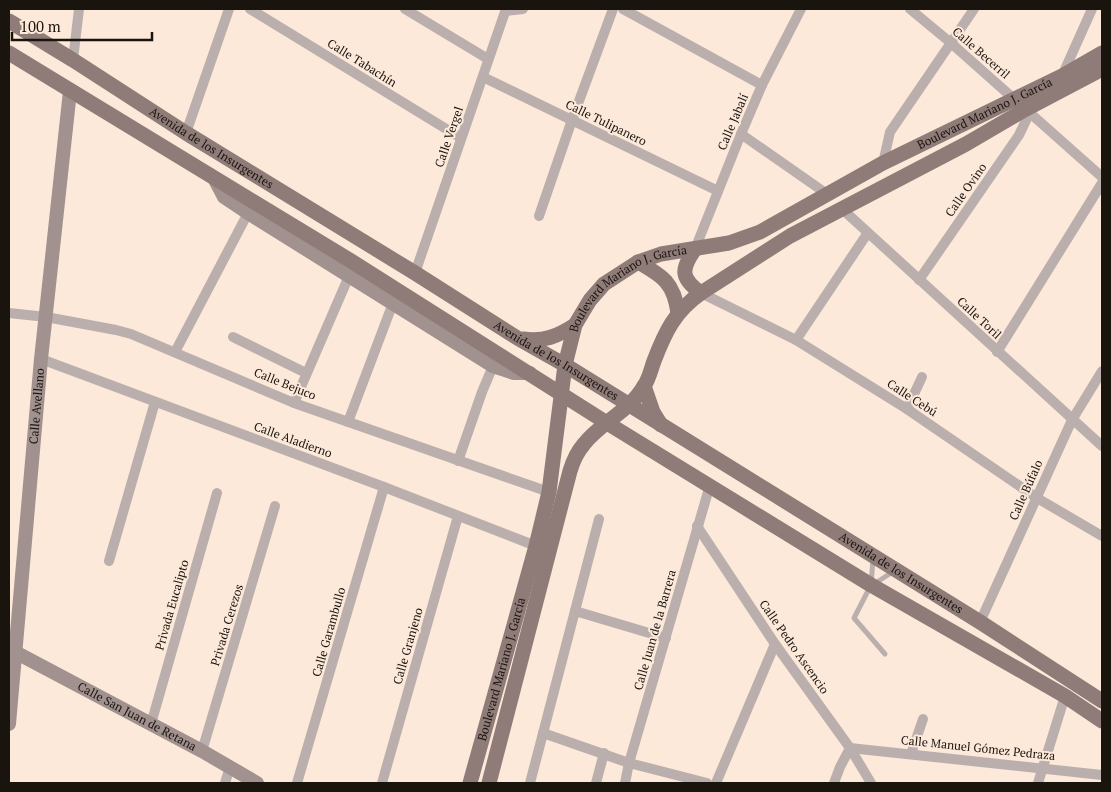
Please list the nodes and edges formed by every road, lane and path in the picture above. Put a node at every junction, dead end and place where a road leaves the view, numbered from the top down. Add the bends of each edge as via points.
1 (79, 9) edge
2 (229, 9) edge
3 (250, 9) edge
4 (406, 9) edge
5 (523, 9) edge
6 (613, 9) edge
7 (623, 9) edge
8 (801, 9) edge
9 (910, 9) edge
10 (974, 9) edge
11 (1092, 9) edge
12 (506, 10) edge
13 (9, 21) edge
14 (951, 43) junction
15 (9, 53) edge
16 (1102, 53) edge
17 (488, 59) junction
18 (73, 60) junction
19 (1102, 69) edge
20 (1062, 76) junction
21 (483, 77) junction
22 (762, 85) junction
23 (70, 90) junction
24 (1015, 99) junction
25 (1028, 111) junction
26 (572, 120) junction
27 (186, 133) junction
28 (740, 134) junction
29 (461, 138) junction
30 (883, 163) junction
31 (1102, 177) edge
32 (214, 178) junction
33 (1102, 183) edge
34 (718, 192) junction
35 (827, 194) junction
36 (841, 208) junction
37 (248, 213) junction
38 (539, 216) dead end
39 (867, 234) junction
40 (695, 249) junction
41 (638, 262) junction
42 (416, 273) junction
43 (349, 276) junction
44 (919, 280) junction
45 (701, 293) junction
46 (394, 303) junction
47 (9, 313) edge
48 (678, 313) junction
49 (46, 317) junction
50 (575, 325) junction
51 (233, 337) dead end
52 (519, 339) junction
53 (796, 340) junction
54 (175, 352) junction
55 (997, 352) junction
56 (41, 359) junction
57 (565, 365) junction
58 (493, 366) junction
59 (1102, 371) edge
60 (306, 373) junction
61 (530, 373) junction
62 (922, 377) dead end
63 (644, 386) junction
64 (561, 393) junction
65 (155, 402) junction
66 (294, 403) junction
67 (629, 406) junction
68 (907, 409) junction
69 (1072, 420) junction
70 (348, 422) junction
71 (608, 423) junction
72 (662, 426) junction
73 (1102, 446) edge
74 (458, 461) junction
75 (710, 485) junction
76 (384, 487) junction
77 (549, 492) junction
78 (217, 493) dead end
79 (1036, 498) junction
80 (275, 506) dead end
81 (458, 516) junction
82 (599, 519) dead end
83 (697, 526) junction
84 (1102, 536) edge
85 (536, 546) junction
86 (874, 556) junction
87 (109, 561) dead end
88 (895, 570) junction
89 (535, 577) junction
90 (872, 585) junction
91 (575, 611) junction
92 (13, 620) edge
93 (980, 622) junction
94 (666, 638) junction
95 (775, 644) junction
96 (14, 652) junction
97 (885, 654) dead end
98 (1064, 696) junction
99 (1102, 701) edge
100 (923, 720) dead end
101 (1102, 721) edge
102 (9, 724) edge
103 (151, 724) junction
104 (543, 733) junction
105 (850, 748) junction
106 (202, 751) junction
107 (604, 753) junction
108 (911, 754) junction
109 (629, 763) junction
110 (230, 767) junction
111 (1042, 768) junction
112 (1102, 775) edge
113 (224, 783) edge
114 (258, 783) edge
115 (297, 783) edge
116 (382, 783) edge
117 (470, 783) edge
118 (489, 783) edge
119 (530, 783) edge
120 (596, 783) edge
121 (625, 783) edge
122 (707, 783) edge
123 (716, 783) edge
124 (834, 783) edge
125 (871, 783) edge
126 (1038, 783) edge

1 - 18 street
2 - 27 street
3 - 29 street, Calle Tabachín
4 - 17 street
5 - 12 street
6 - 26 street
7 - 22 street
8 - 22 street, Calle Jabalí
9 - 14 street, Calle Becerril
10 - 14 street
11 - 20 street
12 - 17 street, Calle Vergel
13 - 18 main road, Avenida de los Insurgentes
14 - 24 street, Calle Becerril
14 - 30 street via 890,132
15 - 23 main road, Avenida de los Insurgentes
16 - 20 main road, Boulevard Mariano J. García
17 - 21 street, Calle Vergel
18 - 27 main road, Avenida de los Insurgentes
19 - 25 main road, Boulevard Mariano J. García
20 - 24 main road, Boulevard Mariano J. García
21 - 26 street, Calle Tulipanero
21 - 29 street, Calle Vergel
22 - 28 street, Calle Jabalí
23 - 32 main road, Avenida de los Insurgentes
23 - 49 street, Calle Avellano
24 - 25 street, Calle Becerril
24 - 30 main road, Boulevard Mariano J. García
25 - 31 street, Calle Becerril
25 - 36 main road, Boulevard Mariano J. García
25 - 44 street, Calle Ovino via 1019,135
26 - 34 street, Calle Tulipanero
26 - 38 street
27 - 42 main road, Avenida de los Insurgentes
28 - 34 street, Calle Jabalí
28 - 35 street
29 - 42 street, Calle Vergel
30 - 35 main road, Boulevard Mariano J. García
32 - 37 street via 224,197
32 - 61 main road, Avenida de los Insurgentes
33 - 55 street
34 - 40 street, Calle Jabalí
35 - 40 main road, Boulevard Mariano J. García via 760,232 729,243
36 - 39 street, Calle Toril
36 - 45 main road, Boulevard Mariano J. García via 790,236
37 - 43 street
37 - 54 street
39 - 44 street, Calle Toril
39 - 53 street
40 - 41 main road, Boulevard Mariano J. García via 661,254
40 - 45 main road via 684,271 691,286
41 - 48 main road via 664,278 676,298
41 - 50 main road, Boulevard Mariano J. García via 604,284
42 - 52 main road, Avenida de los Insurgentes
43 - 46 street
43 - 60 street
44 - 55 street, Calle Toril
45 - 48 main road, Boulevard Mariano J. García
45 - 53 street, Calle Cebú
46 - 58 street
46 - 70 street
47 - 49 street, Calle Bejuco
48 - 63 main road, Boulevard Mariano J. García via 664,337
49 - 54 street, Calle Bejuco via 116,330
49 - 56 street, Calle Avellano
50 - 52 main road via 550,338
50 - 57 main road, Boulevard Mariano J. García
51 - 60 street
52 - 57 main road, Avenida de los Insurgentes
53 - 68 street, Calle Cebú
54 - 66 street, Calle Bejuco
55 - 69 street, Calle Toril
56 - 65 street, Calle Aladierno
56 - 92 street, Calle Avellano
57 - 64 main road, Boulevard Mariano J. García
57 - 67 main road, Avenida de los Insurgentes
58 - 61 street via 514,373
58 - 74 street
59 - 69 street, Calle Búfalo
60 - 66 street
61 - 64 main road, Avenida de los Insurgentes
62 - 68 street
63 - 67 main road, Boulevard Mariano J. García
63 - 72 main road
64 - 71 main road, Avenida de los Insurgentes
64 - 77 main road, Boulevard Mariano J. García
65 - 76 street, Calle Aladierno
65 - 87 street
66 - 70 street, Calle Bejuco
67 - 71 main road, Boulevard Mariano J. García
67 - 72 main road, Avenida de los Insurgentes
68 - 79 street, Calle Cebú
69 - 73 street, Calle Toril
69 - 79 street, Calle Búfalo
70 - 74 street, Calle Bejuco
71 - 75 main road, Avenida de los Insurgentes
71 - 89 main road, Boulevard Mariano J. García via 592,435 576,454
72 - 86 main road, Avenida de los Insurgentes
74 - 77 street, Calle Bejuco
75 - 83 street, Calle Juan de la Barrera
75 - 90 main road, Avenida de los Insurgentes
76 - 81 street, Calle Aladierno
76 - 115 street, Calle Garambullo
77 - 85 main road, Boulevard Mariano J. García
78 - 103 street, Privada Eucalipto
79 - 84 street, Calle Cebú
79 - 93 street, Calle Búfalo
80 - 106 street, Privada Cerezos
81 - 85 street, Calle Aladierno
81 - 116 street, Calle Granjeno
82 - 91 street
83 - 94 street, Calle Juan de la Barrera
83 - 95 street, Calle Pedro Ascencio
85 - 89 main road, Boulevard Mariano J. García
86 - 88 main road, Avenida de los Insurgentes
86 - 90 lane
88 - 90 lane
88 - 93 main road, Avenida de los Insurgentes
89 - 117 main road, Boulevard Mariano J. García
89 - 118 main road, Boulevard Mariano J. García
90 - 97 lane via 854,618
90 - 98 main road, Avenida de los Insurgentes
91 - 94 street
91 - 104 street
92 - 96 street, Calle Avellano
93 - 99 main road, Avenida de los Insurgentes
94 - 109 street, Calle Juan de la Barrera
95 - 105 street, Calle Pedro Ascencio
95 - 123 street
96 - 102 street, Calle Avellano
96 - 103 street, Calle San Juan de Retana
98 - 101 main road, Avenida de los Insurgentes
98 - 111 street
100 - 108 street
103 - 106 street, Calle San Juan de Retana
104 - 107 street
104 - 119 street
105 - 108 street, Calle Manuel Gómez Pedraza
105 - 124 street
105 - 125 street, Calle Pedro Ascencio
106 - 110 street, Calle San Juan de Retana
107 - 109 street
107 - 120 street
108 - 111 street, Calle Manuel Gómez Pedraza
109 - 121 street, Calle Juan de la Barrera
109 - 122 street
110 - 113 street
110 - 114 street, Calle San Juan de Retana
111 - 112 street, Calle Manuel Gómez Pedraza
111 - 126 street

